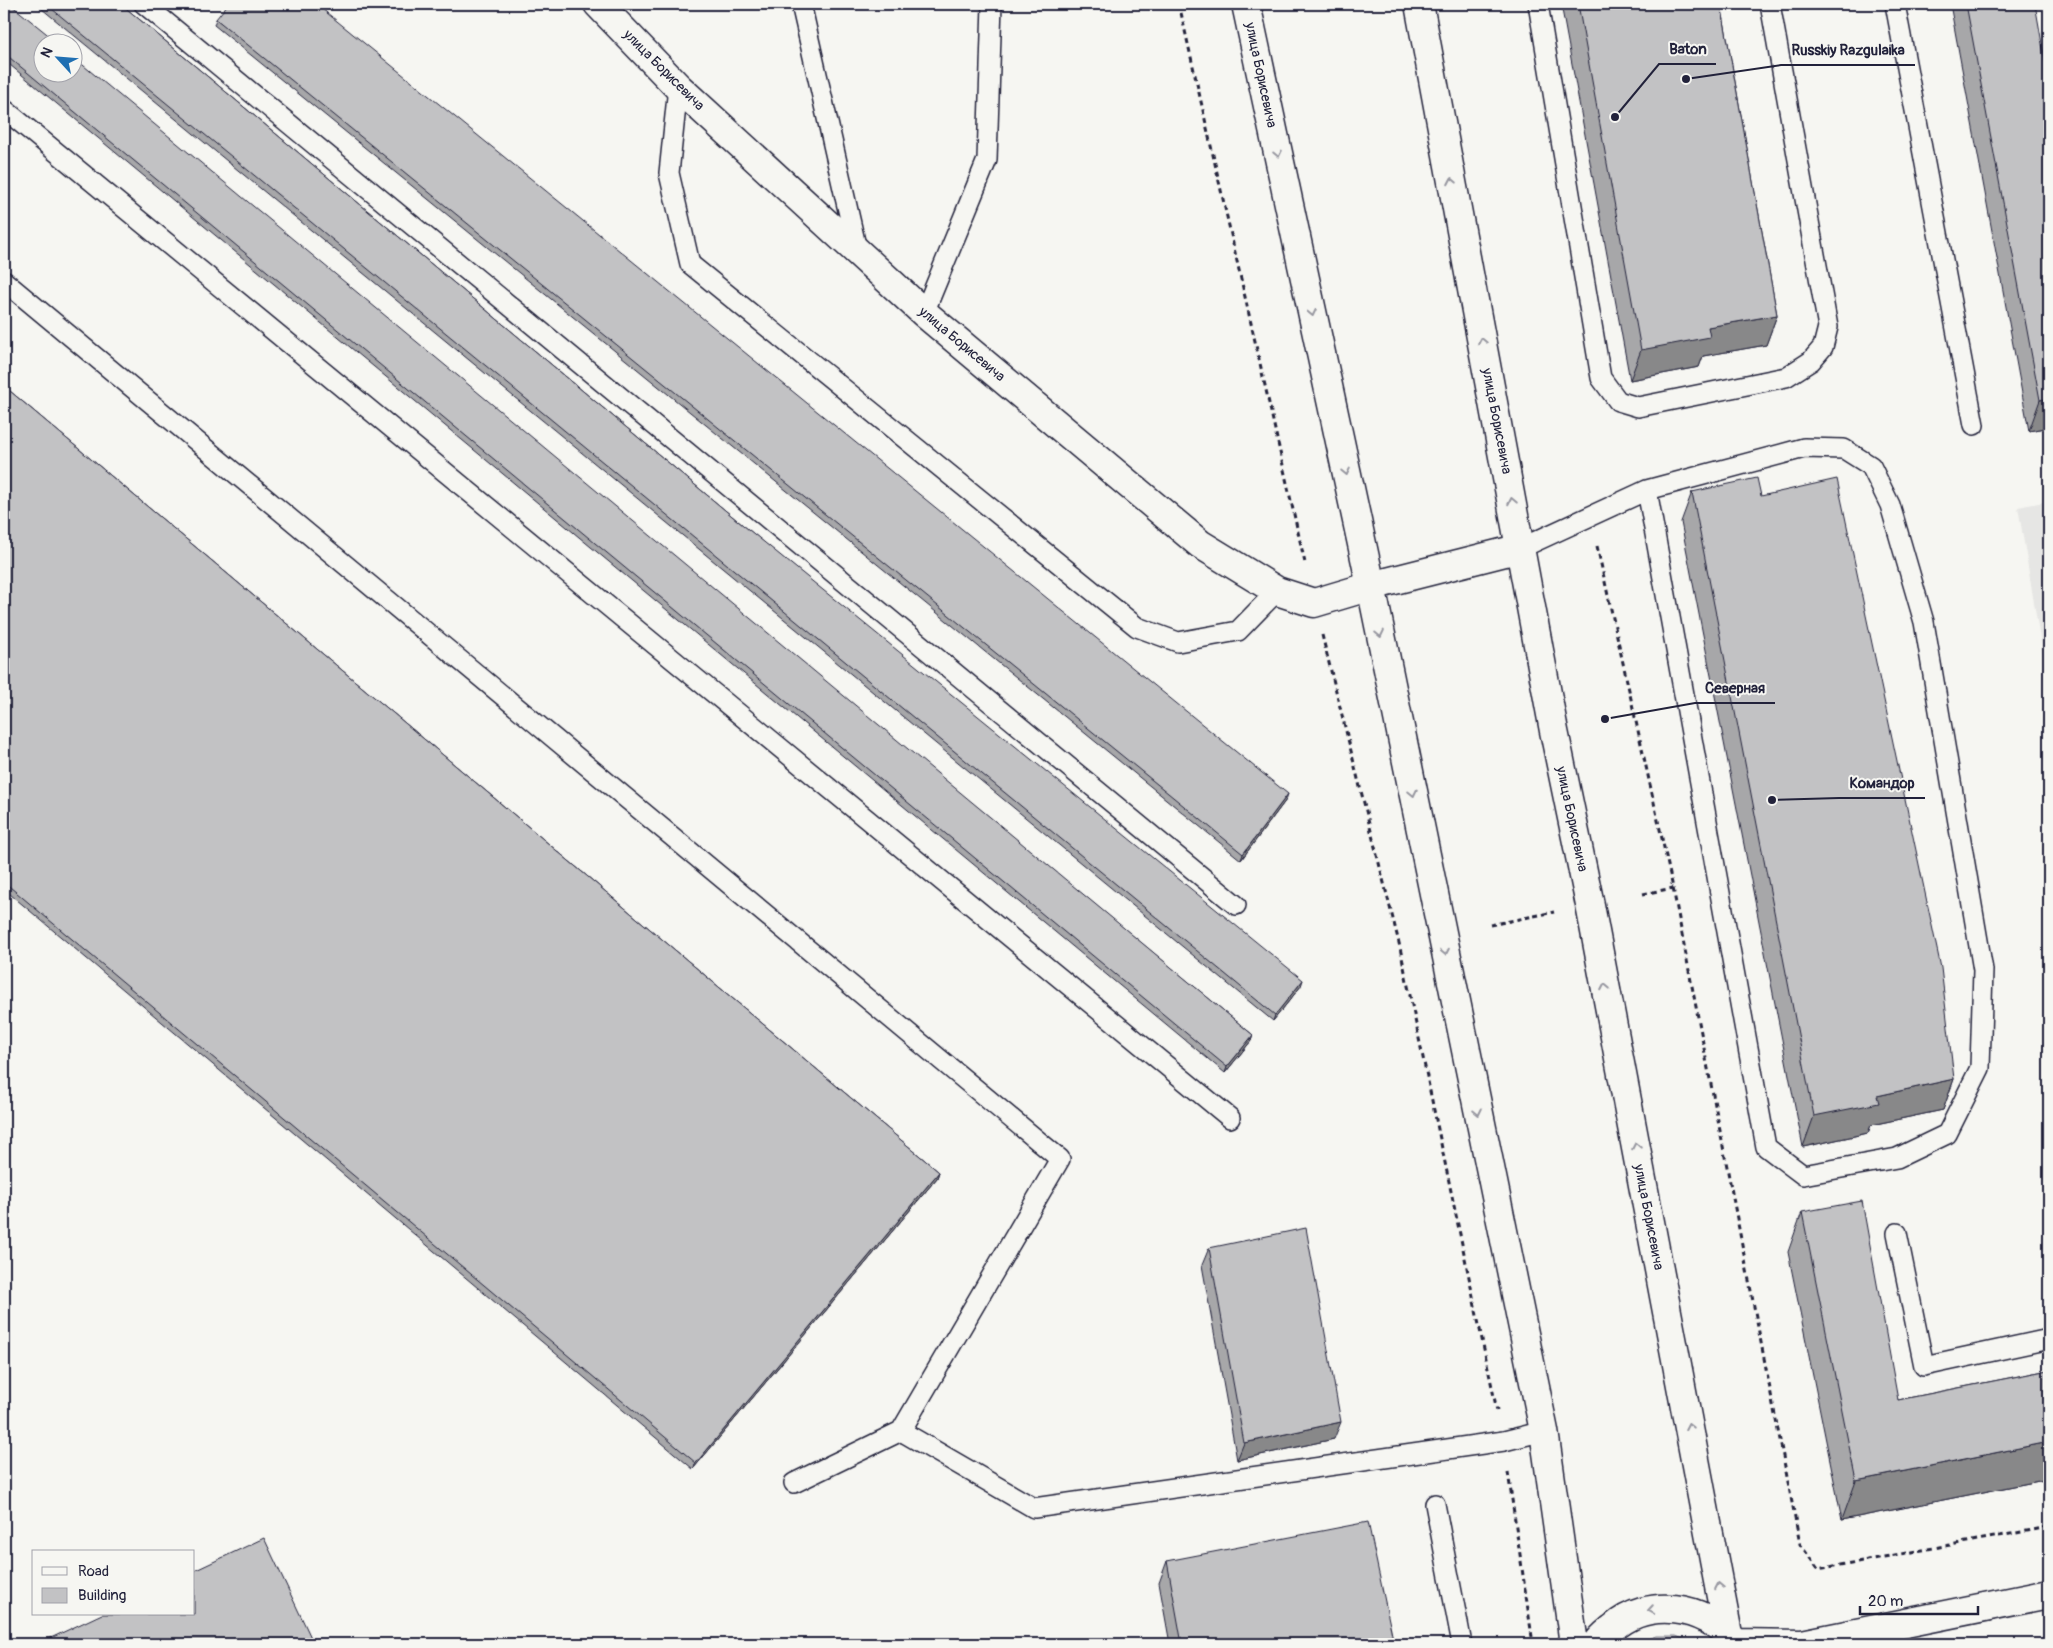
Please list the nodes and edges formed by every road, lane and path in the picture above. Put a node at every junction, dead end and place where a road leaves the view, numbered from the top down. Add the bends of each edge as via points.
1 (144, 4) edge
2 (598, 4) edge
3 (801, 4) edge
4 (992, 4) edge
5 (1179, 4) edge
6 (1246, 4) edge
7 (1419, 4) edge
8 (1538, 4) edge
9 (1770, 4) edge
10 (1895, 4) edge
11 (678, 87) junction
12 (4, 109) edge
13 (857, 250) junction
14 (4, 281) edge
15 (924, 312) junction
16 (1974, 425) dead end
17 (1647, 490) junction
18 (1520, 548) junction
19 (1371, 586) junction
20 (1276, 591) junction
21 (1314, 603) junction
22 (1673, 888) dead end
23 (1643, 894) dead end
24 (1236, 905) dead end
25 (1554, 912) dead end
26 (1490, 924) dead end
27 (1230, 1118) dead end
28 (1897, 1233) dead end
29 (2049, 1339) edge
30 (901, 1431) junction
31 (1544, 1431) junction
32 (1504, 1441) junction
33 (794, 1483) dead end
34 (1435, 1504) dead end
35 (2049, 1594) edge
36 (1733, 1640) edge
37 (1462, 1644) edge
38 (1533, 1644) edge
39 (1574, 1644) edge
40 (1597, 1644) edge
41 (1802, 1644) edge

1 - 24 lane
2 - 11 street, улица Борисевича
3 - 13 lane
4 - 15 lane via 987,160
5 - 21 path
6 -> 19 street, улица Борисевича
18 -> 7 street, улица Борисевича
8 - 9 lane via 1600,378 1618,401 1638,408 1786,377 1811,361 1823,347 1828,327
10 - 16 lane
11 - 13 street, улица Борисевича
11 - 20 lane via 670,174 690,264 1137,626 1178,642 1238,631
12 - 27 lane
13 - 15 street, улица Борисевича
14 - 30 lane via 1060,1159
15 - 20 street, улица Борисевича via 1200,544
17 - 17 lane via 1766,1148 1804,1175 1897,1158 1947,1134 1980,1068 1983,970 1924,622 1890,505 1871,466 1844,449 1804,448
17 - 18 lane
18 - 19 street
36 -> 18 street, улица Борисевича
19 - 21 street
19 -> 31 street, улица Борисевича
20 - 21 street, улица Борисевича
21 - 32 path via 1399,942
22 - 23 path
25 - 26 path
28 - 29 lane via 1924,1366
30 - 32 lane via 1034,1508
30 - 33 lane
31 - 32 lane
31 - 39 street, улица Борисевича
32 - 38 path
34 - 37 lane
35 - 41 street
36 -> 40 street via 1705,1616 1677,1608 1648,1610 1621,1620
36 - 41 street

